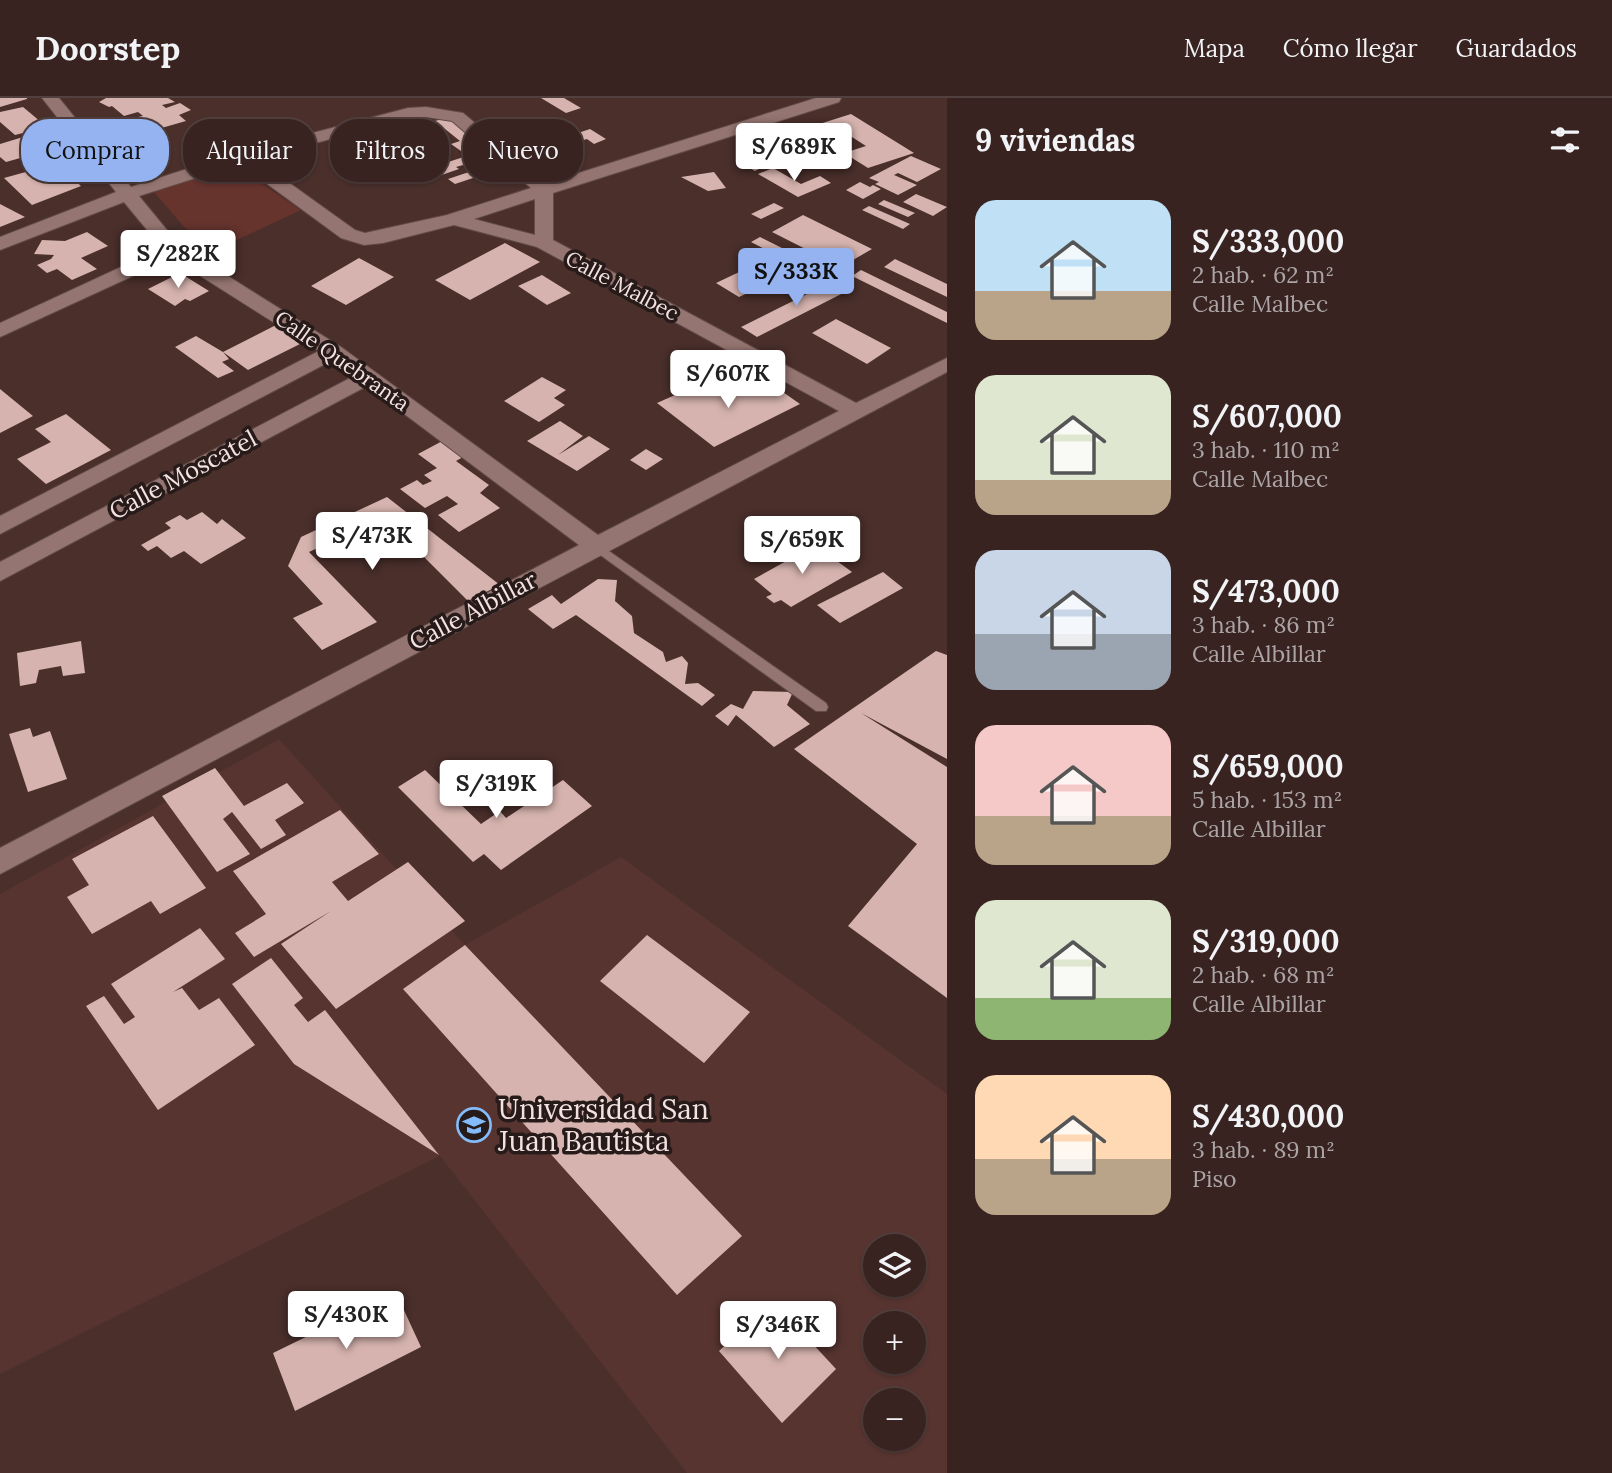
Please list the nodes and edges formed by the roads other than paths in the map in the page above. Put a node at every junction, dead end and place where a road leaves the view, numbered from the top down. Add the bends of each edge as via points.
1 (51, 98) edge
2 (833, 98) edge
3 (316, 137) edge
4 (183, 176) edge
5 (276, 182) edge
6 (544, 190) junction
7 (130, 193) junction
8 (454, 219) junction
9 (544, 243) junction
10 (0, 244) edge
11 (173, 250) junction
12 (0, 331) edge
13 (334, 351) junction
14 (947, 364) edge
15 (367, 377) junction
16 (857, 412) junction
17 (0, 526) edge
18 (596, 546) junction
19 (0, 573) edge
20 (821, 707) dead end
21 (0, 862) edge

1 - 7 street, Calle Quebranta
2 - 6 street
3 - 6 street via 408,113 457,117
4 - 7 street
5 - 8 street via 348,234 364,239
6 - 8 street
6 - 9 street
7 - 10 street
7 - 11 street, Calle Quebranta
8 - 9 street, Calle Malbec
9 - 16 street, Calle Malbec
11 - 12 street
11 - 13 street, Calle Quebranta
13 - 15 street, Calle Quebranta
13 - 17 street, Calle Moscatel
14 - 16 street, Calle Albillar
15 - 18 street, Calle Quebranta
15 - 19 street, Calle Moscatel
16 - 18 street, Calle Albillar
18 - 20 lane
18 - 21 street, Calle Albillar

